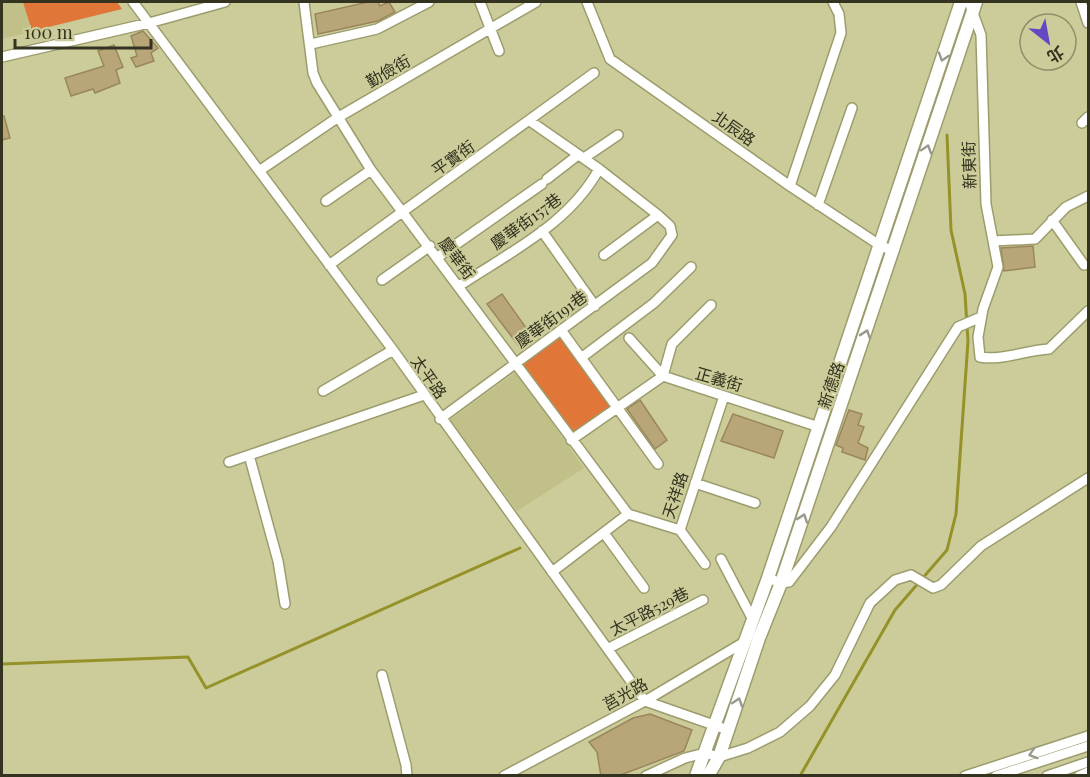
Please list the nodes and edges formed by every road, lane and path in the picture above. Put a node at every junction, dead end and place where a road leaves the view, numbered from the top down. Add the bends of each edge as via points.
1 (133, 2) edge
2 (225, 2) edge
3 (304, 2) edge
4 (429, 2) edge
5 (480, 2) edge
6 (536, 2) edge
7 (586, 2) edge
8 (833, 2) edge
9 (1081, 2) edge
10 (957, 4) edge
11 (972, 5) edge
12 (149, 23) junction
13 (1089, 23) edge
14 (491, 29) junction
15 (311, 44) junction
16 (499, 51) dead end
17 (2, 57) edge
18 (594, 73) dead end
19 (852, 108) dead end
20 (337, 118) junction
21 (530, 121) junction
22 (618, 135) dead end
23 (581, 156) junction
24 (600, 169) junction
25 (371, 170) junction
26 (258, 171) junction
27 (790, 186) junction
28 (1089, 196) edge
29 (326, 201) dead end
30 (818, 205) junction
31 (402, 212) junction
32 (658, 215) junction
33 (1052, 220) junction
34 (543, 231) junction
35 (993, 241) junction
36 (430, 246) junction
37 (881, 246) junction
38 (894, 251) junction
39 (604, 255) dead end
40 (438, 257) junction
41 (329, 265) junction
42 (1084, 265) dead end
43 (691, 267) dead end
44 (382, 280) dead end
45 (459, 286) junction
46 (711, 304) dead end
47 (595, 306) junction
48 (1089, 311) edge
49 (981, 316) junction
50 (561, 330) junction
51 (629, 338) dead end
52 (393, 350) junction
53 (581, 358) junction
54 (516, 363) junction
55 (663, 376) junction
56 (323, 391) dead end
57 (424, 395) junction
58 (724, 396) junction
59 (618, 406) junction
60 (440, 419) junction
61 (819, 427) junction
62 (572, 440) junction
63 (249, 455) junction
64 (229, 462) dead end
65 (658, 464) dead end
66 (1089, 478) edge
67 (695, 483) junction
68 (755, 503) dead end
69 (628, 514) junction
70 (680, 530) junction
71 (604, 533) junction
72 (721, 559) dead end
73 (705, 564) dead end
74 (552, 572) junction
75 (768, 578) junction
76 (781, 583) junction
77 (644, 588) dead end
78 (704, 600) dead end
79 (285, 604) dead end
80 (753, 620) junction
81 (759, 638) junction
82 (745, 641) junction
83 (609, 648) junction
84 (382, 675) dead end
85 (645, 701) junction
86 (716, 726) junction
87 (728, 730) junction
88 (1089, 736) edge
89 (1089, 746) edge
90 (705, 753) junction
91 (719, 757) junction
92 (1089, 762) edge
93 (1089, 772) edge
94 (407, 776) edge
95 (504, 776) edge
96 (646, 776) edge
97 (696, 776) edge
98 (708, 776) edge
99 (965, 776) edge
100 (996, 776) edge
101 (1047, 776) edge
102 (1079, 776) edge

1 - 12 street, 太平路
2 - 12 street
3 - 15 street, 慶華街
4 - 15 street via 377,29
5 - 14 street
6 - 14 street, 勤儉街
7 - 27 street, 北辰路 via 610,59
8 - 27 street via 841,33
9 - 13 street
10 - 11 street
10 -> 37 main road, 新德路
11 - 35 street, 新東街 via 981,35 986,204
38 -> 11 main road, 新德路
12 - 17 street
12 - 26 street, 太平路
14 - 16 street
14 - 20 street, 勤儉街
15 - 20 street, 慶華街 via 316,83
18 - 21 street, 平實街
19 - 30 street
20 - 25 street, 慶華街
20 - 26 street, 勤儉街
21 - 23 street
21 - 31 street, 平實街
22 - 23 street
23 - 24 street
23 - 40 street
24 - 32 street
24 - 34 street, 慶華街157巷 via 565,215
25 - 29 street
25 - 31 street, 慶華街
26 - 41 street, 太平路
27 - 30 street, 北辰路
28 - 33 street via 1066,207
30 - 37 street, 北辰路
31 - 36 street, 慶華街
31 - 41 street, 平實街
32 - 39 street
32 - 47 street, 慶華街191巷 via 670,226 672,235 652,263
33 - 35 street via 1035,239
33 - 42 street
34 - 45 street, 慶華街157巷
34 - 47 street
35 - 49 street, 新東街 via 998,267
36 - 40 street, 慶華街
36 - 44 street
37 - 38 street, 北辰路
37 - 61 main road, 新德路
76 -> 38 main road, 新德路
40 - 45 street, 慶華街
41 - 52 street, 太平路
43 - 53 street via 654,303
45 - 54 street, 慶華街
46 - 55 street via 672,344
47 - 50 street, 慶華街191巷
48 - 49 street, 新東街 via 1049,349 989,358 980,357
49 - 76 street via 958,327 831,527 789,582
50 - 53 street
50 - 54 street, 慶華街191巷
51 - 55 street
52 - 56 street
52 - 57 street, 太平路
53 - 59 street
54 - 60 street, 慶華街191巷
54 - 62 street, 慶華街
55 - 58 street, 正義街
55 - 59 street
57 - 60 street, 太平路
57 - 63 street
58 - 61 street, 正義街
58 - 67 street, 天祥路
59 - 62 street
59 - 65 street
60 - 74 street, 太平路
61 - 75 main road, 新德路
62 - 69 street, 慶華街
63 - 64 street
63 - 79 street via 278,561
66 - 91 street via 981,546 941,585 933,588 911,575 895,579 870,603 836,675 810,706 780,732
67 - 68 street
67 - 70 street, 天祥路
69 - 70 street, 天祥路
69 - 71 street
70 - 73 street
71 - 74 street
71 - 77 street
72 - 80 street
74 - 83 street, 太平路
75 - 76 street
75 - 80 main road, 新德路
76 - 81 main road, 新德路
78 - 83 street, 太平路529巷
80 - 82 main road, 新德路
81 - 82 street, 莒光路
87 -> 81 main road, 新德路
82 - 85 street, 莒光路
82 - 86 main road, 新德路
83 - 85 street, 太平路
84 - 94 street
85 - 86 street
85 - 95 street, 莒光路
86 - 87 street
86 - 90 main road, 新德路
87 - 91 main road, 新德路
88 -> 99 street
89 - 100 street
90 - 91 street
90 - 96 street
90 - 97 main road, 新德路
91 - 98 main road, 新德路
92 - 101 street
93 - 102 street

